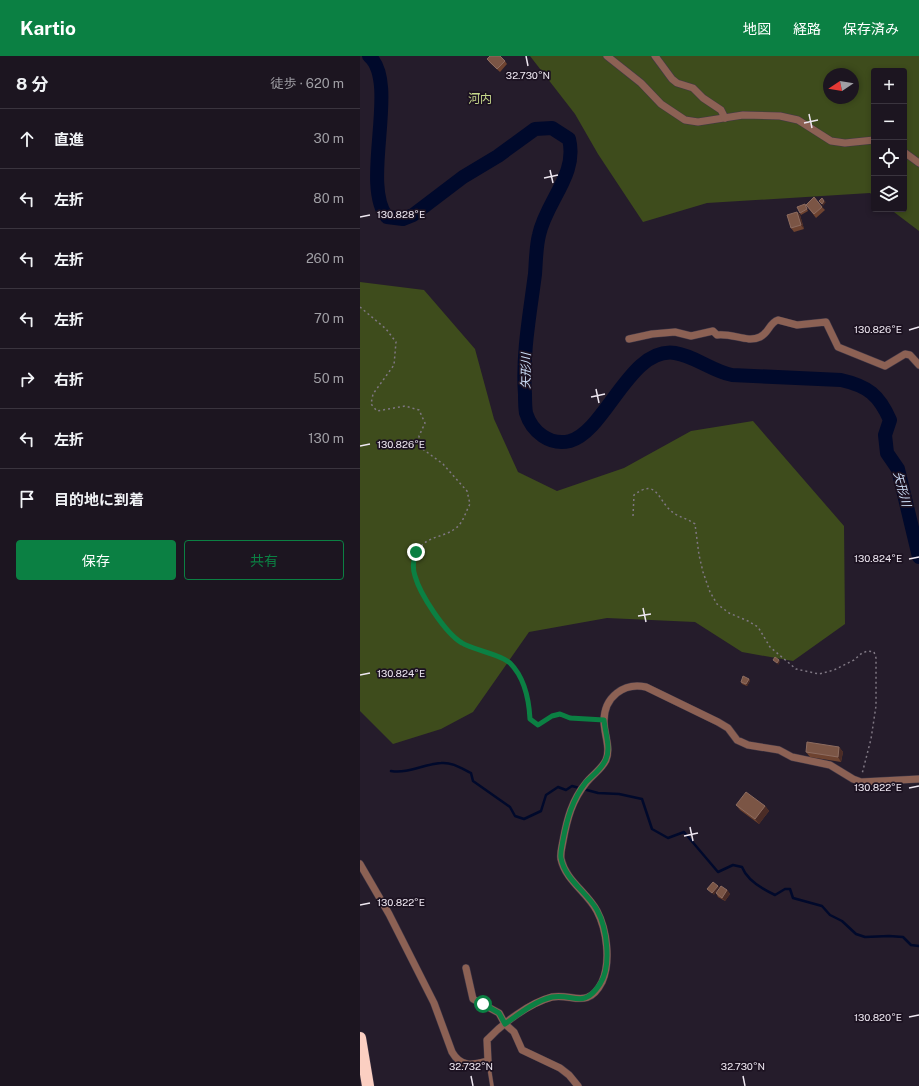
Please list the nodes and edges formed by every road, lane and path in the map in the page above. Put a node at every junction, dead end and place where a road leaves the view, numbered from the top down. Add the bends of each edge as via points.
1 (607, 56) edge
2 (654, 56) edge
3 (725, 118) junction
4 (871, 140) edge
5 (907, 154) edge
6 (919, 163) edge
7 (360, 307) edge
8 (629, 340) dead end
9 (919, 365) edge
10 (633, 516) dead end
11 (604, 720) junction
12 (919, 779) edge
13 (861, 782) junction
14 (360, 864) edge
15 (466, 968) dead end
16 (505, 1024) junction
17 (360, 1038) edge
18 (488, 1061) junction
19 (368, 1086) edge
20 (492, 1086) edge
21 (578, 1086) edge

1 - 3 street via 641,83 661,104 685,120 698,122
2 - 3 street via 672,79 693,88 721,110
3 - 4 street via 756,114 780,116 798,120 830,140 845,143
5 - 6 street
7 - 11 path via 386,329 396,342 394,365 373,394 371,404 377,411 405,406 420,410 425,423 419,436 420,447 443,464 467,491 470,504 457,528 426,541 416,552 413,561 415,576 421,590 452,635 462,643 509,662 522,680 530,702 530,719 538,725 560,714 570,718
8 - 9 street via 652,334 675,332 691,336 713,331 717,335 728,334 742,339 752,339 765,334 778,320 796,325 823,322 828,324 838,347 843,350 885,366 905,354 910,355
10 - 13 path via 634,495 641,490 650,489 656,491 670,510 695,524 703,572 717,604 758,628 770,647 796,669 819,674 834,670 862,653 874,652 876,706
11 - 13 street via 609,702 617,692 638,685 718,722 728,728 737,740 748,745 779,750 792,757 830,765
11 - 16 street via 608,751 606,760 577,794 566,824 561,857 564,868 597,910 601,921 607,954 602,982 595,992 587,997 578,1000 552,998 524,1011
12 - 13 street
14 - 18 street via 389,914 434,1003 455,1058 469,1065
15 - 16 street via 473,999 499,1013
16 - 18 street via 495,1030 487,1040
16 - 21 street via 514,1032 522,1050 560,1068
17 - 19 highway
18 - 20 lane

